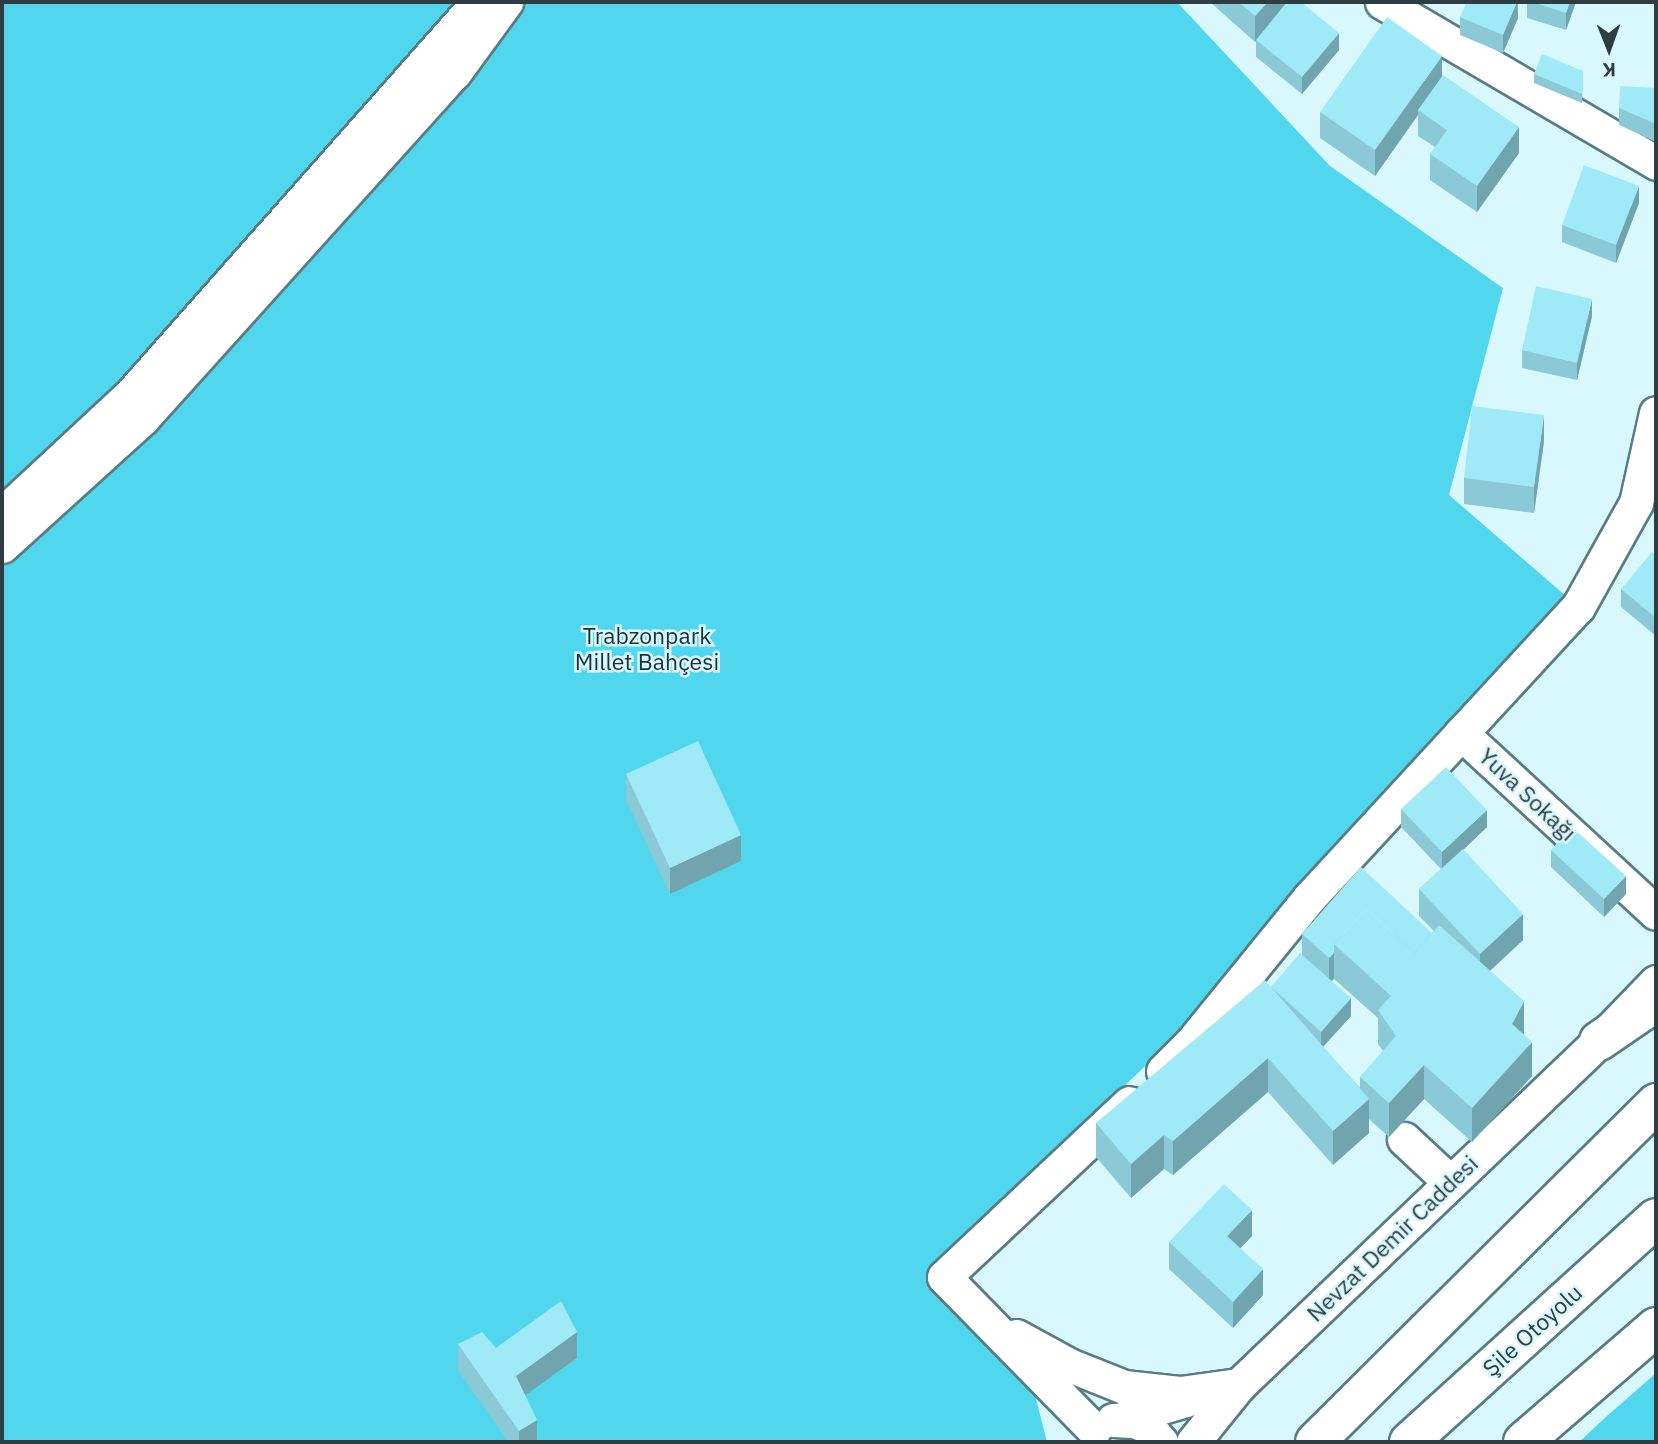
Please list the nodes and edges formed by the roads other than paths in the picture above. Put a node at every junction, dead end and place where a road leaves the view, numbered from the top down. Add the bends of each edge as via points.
1 (478, 2) edge
2 (506, 2) edge
3 (1382, 2) edge
4 (1656, 163) edge
5 (1655, 426) edge
6 (2, 514) edge
7 (2, 546) edge
8 (1461, 733) junction
9 (1656, 913) edge
10 (1656, 982) edge
11 (1656, 1002) edge
12 (1599, 1041) junction
13 (1656, 1103) edge
14 (1656, 1125) edge
15 (1404, 1139) dead end
16 (1450, 1182) junction
17 (1549, 1208) junction
18 (1656, 1218) edge
19 (987, 1320) junction
20 (1656, 1327) edge
21 (1239, 1385) junction
22 (1100, 1430) edge
23 (1161, 1442) edge
24 (1193, 1442) edge
25 (1315, 1442) edge
26 (1409, 1442) edge
27 (1523, 1442) edge

1 - 6 street via 132,393
2 - 7 street via 455,72 143,418
3 - 4 street
5 - 8 street via 1636,503 1577,607
8 - 9 street, Yuva Sokağı
8 - 19 street via 1310,897 1192,1042 944,1277
10 - 12 street, Nevzat Demir Caddesi
11 - 12 highway
12 - 16 street, Nevzat Demir Caddesi
13 - 17 highway
14 - 17 highway
15 - 16 street
16 - 21 street, Nevzat Demir Caddesi
17 - 25 highway
18 - 26 highway, Şile Otoyolu
19 - 21 street via 1069,1365 1124,1387 1180,1393
19 - 22 street
20 - 27 highway
21 - 22 street
21 - 24 street, Nevzat Demir Caddesi
22 - 23 street via 1135,1421 1148,1427

